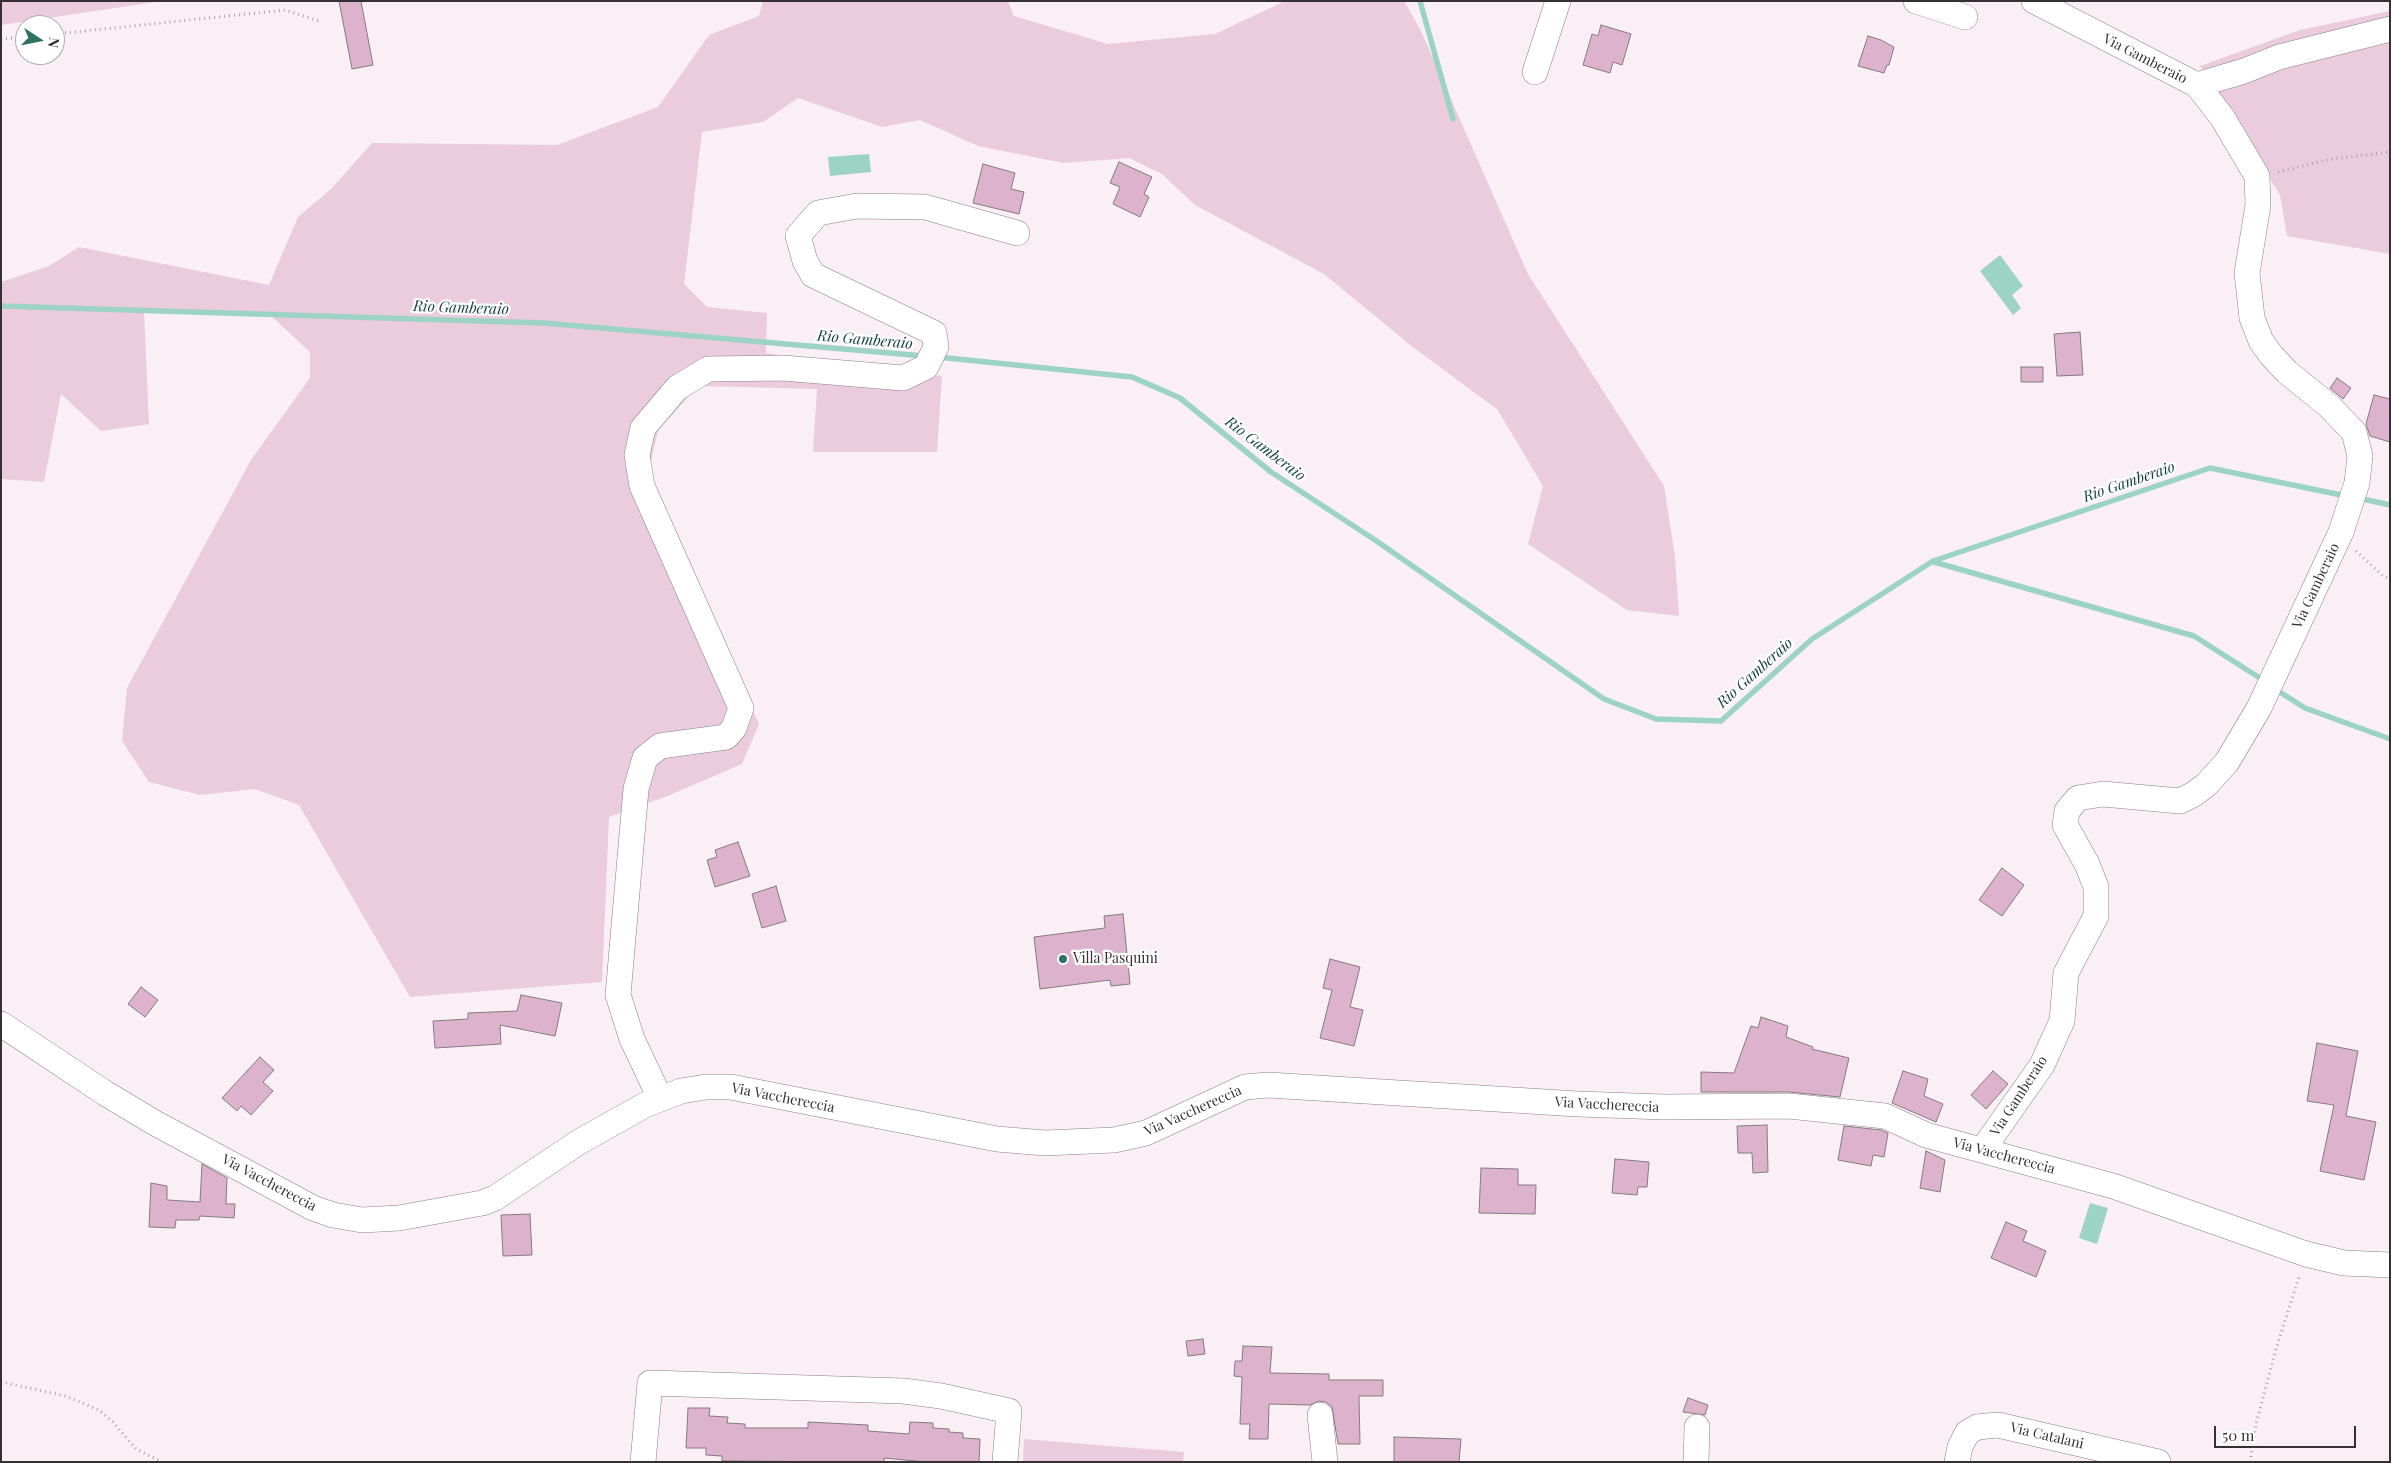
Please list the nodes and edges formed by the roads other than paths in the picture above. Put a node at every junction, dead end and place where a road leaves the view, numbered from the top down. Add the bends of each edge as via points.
1 (1558, 1) edge
2 (1916, 1) edge
3 (2034, 1) edge
4 (1966, 18) dead end
5 (2390, 29) edge
6 (1535, 72) dead end
7 (2197, 85) junction
8 (1017, 233) dead end
9 (1, 1024) edge
10 (660, 1098) junction
11 (1983, 1149) junction
12 (2390, 1265) edge
13 (1320, 1415) dead end
14 (1697, 1427) dead end
15 (643, 1462) edge
16 (1004, 1462) edge
17 (1325, 1462) edge
18 (1696, 1462) edge
19 (1957, 1462) edge
20 (2158, 1462) edge

1 - 6 street
2 - 4 street
3 - 7 street, Via Gamberaio
5 - 7 street via 2279,57
7 - 11 street, Via Gamberaio via 2222,117 2257,176 2258,205 2247,274 2252,318 2271,356 2354,432 2360,456 2357,483 2341,532 2259,708 2227,762 2206,785 2180,800 2103,794 2078,798 2067,811 2065,825 2096,887 2096,916 2066,973 2062,1020 2042,1065
8 - 10 street via 925,207 856,206 818,214 798,236 813,275 934,333 936,347 926,367 903,378 783,368 708,369 677,388 643,428 637,454 642,486 741,708 734,728 726,738 660,746 645,758 636,788 618,995 632,1039
9 - 10 street, Via Vacchereccia via 155,1123 313,1208 362,1220 399,1218 495,1198 579,1142
10 - 11 street, Via Vacchereccia via 706,1087 731,1087 997,1139 1025,1143 1078,1143 1146,1133 1245,1087 1268,1084 1578,1104 1789,1106 1866,1113 1885,1116 1926,1135
11 - 12 street, Via Vacchereccia via 2113,1186 2306,1254 2344,1263
13 - 17 street
14 - 18 street
15 - 16 street via 650,1383 903,1391 1010,1411
19 - 20 street, Via Catalani via 1967,1433 1977,1427 1998,1425

